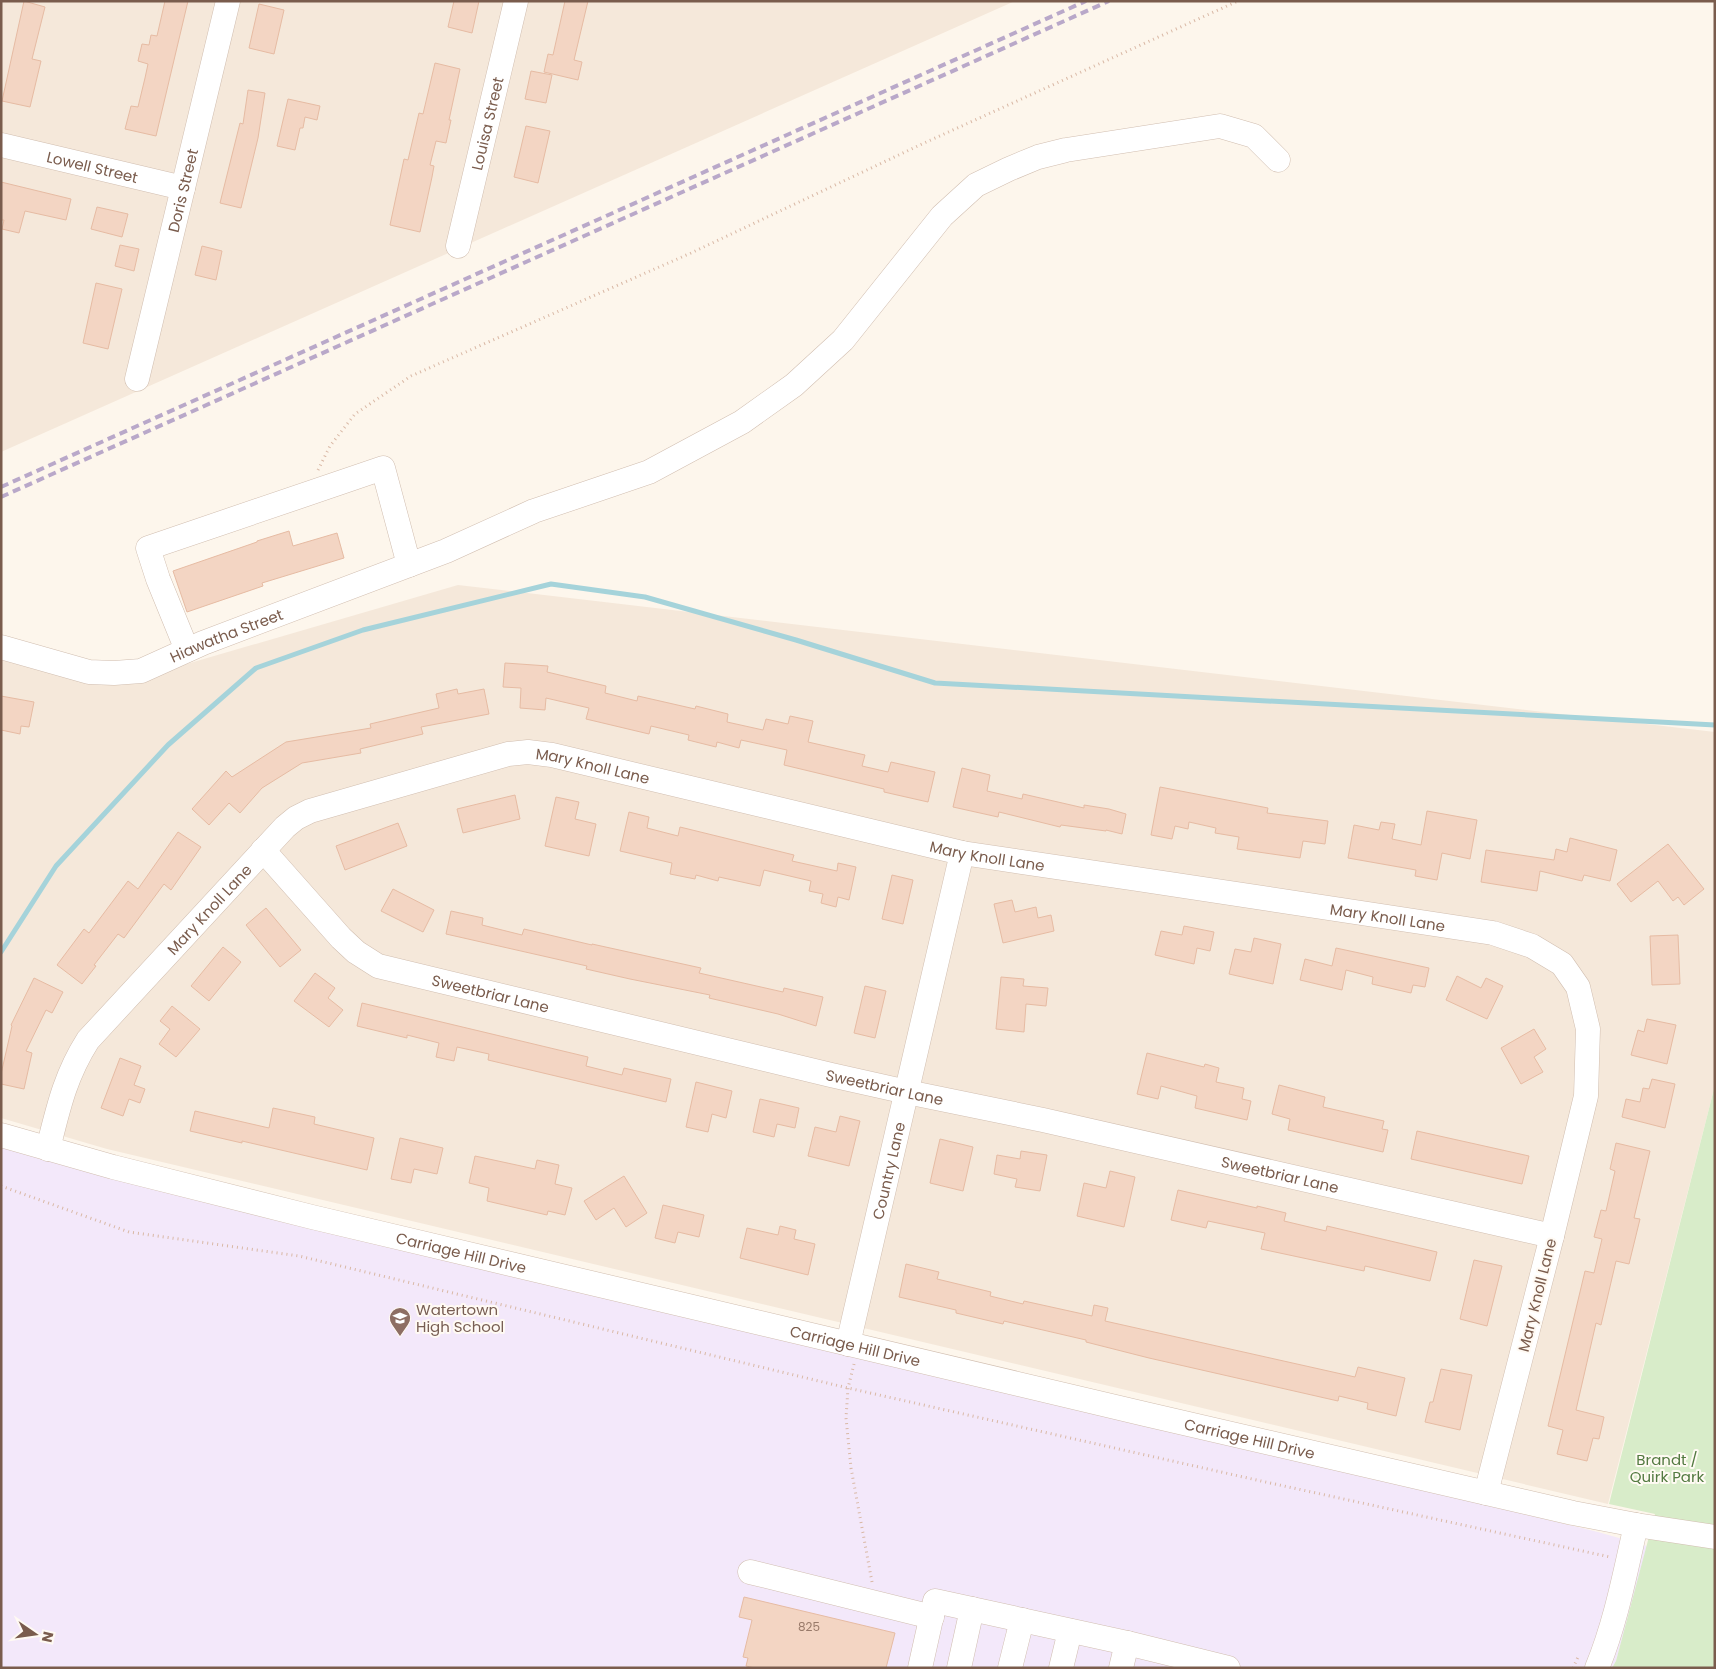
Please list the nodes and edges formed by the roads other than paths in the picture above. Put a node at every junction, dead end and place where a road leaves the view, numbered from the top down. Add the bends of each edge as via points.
1 (228, 1) edge
2 (516, 1) edge
3 (1, 145) edge
4 (1278, 160) dead end
5 (183, 188) junction
6 (458, 246) dead end
7 (137, 379) dead end
8 (409, 565) junction
9 (1, 647) edge
10 (187, 650) junction
11 (263, 850) junction
12 (962, 853) junction
13 (907, 1092) junction
14 (1, 1135) edge
15 (48, 1150) junction
16 (1552, 1236) junction
17 (853, 1345) junction
18 (1486, 1493) junction
19 (1636, 1525) junction
20 (1715, 1537) edge
21 (750, 1572) dead end
22 (972, 1609) junction
23 (932, 1617) junction
24 (1022, 1620) junction
25 (1070, 1631) junction
26 (1127, 1643) junction
27 (920, 1668) edge
28 (958, 1668) edge
29 (1010, 1668) edge
30 (1061, 1668) edge
31 (1121, 1668) edge
32 (1228, 1668) edge
33 (1597, 1668) edge

1 - 5 street, Doris Street
2 - 6 street, Louisa Street
3 - 5 street, Lowell Street
4 - 8 street, Hiawatha Street via 1254,136 1220,126 1066,150 1009,169 976,185 942,216 843,340 794,385 742,422 649,472 534,511
5 - 7 street, Doris Street
8 - 10 street, Hiawatha Street
8 - 10 street via 383,468 148,548
9 - 10 street, Hiawatha Street via 89,672 114,673 140,671
11 - 12 street, Mary Knoll Lane via 285,827 310,810 508,754 528,752 552,755
11 - 13 street, Sweetbriar Lane via 341,938 378,966
11 - 15 street, Mary Knoll Lane via 88,1040 67,1078
12 - 13 street, Country Lane
12 - 16 street, Mary Knoll Lane via 1493,933 1532,946 1562,964 1578,987 1588,1029 1586,1096
13 - 16 street, Sweetbriar Lane
13 - 17 street, Country Lane
14 - 15 street, Carriage Hill Drive
15 - 17 street, Carriage Hill Drive via 312,1217
16 - 18 street, Mary Knoll Lane
17 - 18 street, Carriage Hill Drive
18 - 19 street, Carriage Hill Drive
19 - 20 street, Carriage Hill Drive
19 - 33 street via 1620,1597
21 - 23 street
22 - 23 street via 935,1601
22 - 24 street
22 - 28 street
23 - 27 street
24 - 25 street
24 - 29 street
25 - 26 street
25 - 30 street
26 - 31 street
26 - 32 street

